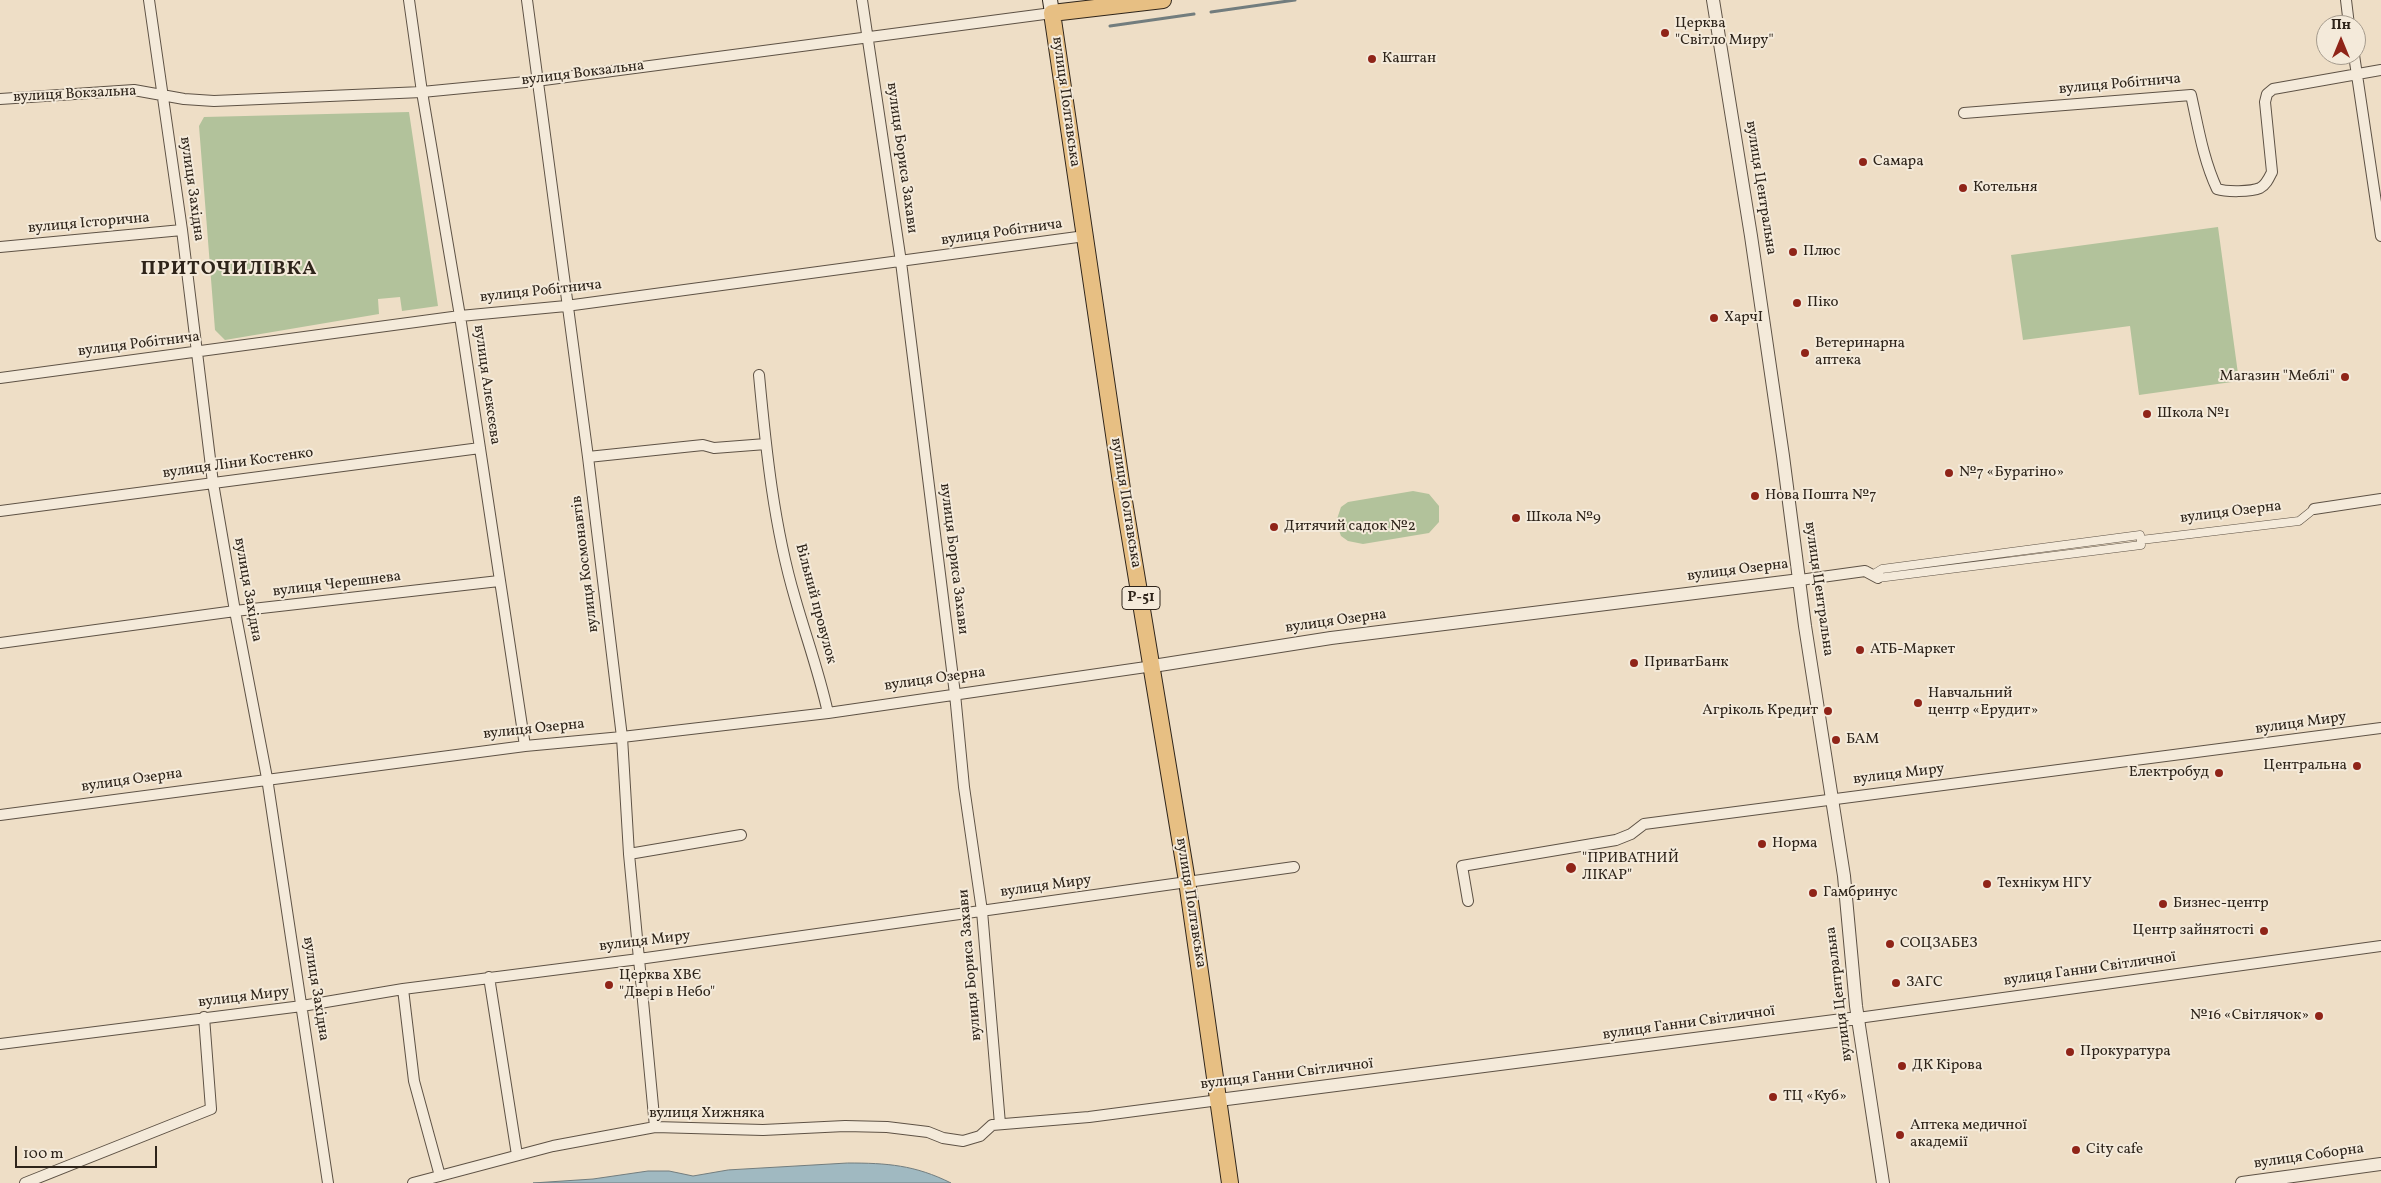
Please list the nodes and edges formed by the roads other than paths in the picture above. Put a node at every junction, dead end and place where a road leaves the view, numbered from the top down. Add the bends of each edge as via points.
1 (149, 0) edge
2 (409, 0) edge
3 (527, 0) edge
4 (862, 0) edge
5 (1163, 0) edge
6 (1714, 0) edge
7 (2346, 0) edge
8 (1051, 6) edge
9 (2348, 15) edge
10 (868, 38) junction
11 (2355, 65) edge
12 (2381, 70) edge
13 (2356, 73) junction
14 (536, 81) junction
15 (422, 92) junction
16 (163, 96) junction
17 (0, 99) edge
18 (1964, 113) dead end
19 (182, 230) junction
20 (1085, 236) junction
21 (2381, 236) edge
22 (0, 247) edge
23 (901, 262) junction
24 (566, 306) junction
25 (460, 316) junction
26 (198, 353) junction
27 (759, 375) dead end
28 (0, 378) edge
29 (766, 444) junction
30 (480, 448) junction
31 (588, 457) junction
32 (213, 483) junction
33 (2381, 499) edge
34 (2314, 509) joint
35 (0, 511) edge
36 (1876, 576) joint
37 (1800, 580) junction
38 (499, 581) junction
39 (235, 611) junction
40 (0, 643) edge
41 (1153, 666) junction
42 (955, 694) junction
43 (828, 712) junction
44 (2381, 728) edge
45 (622, 737) junction
46 (525, 746) junction
47 (267, 778) junction
48 (1833, 798) junction
49 (0, 815) edge
50 (740, 835) dead end
51 (629, 854) junction
52 (1294, 867) dead end
53 (1187, 882) junction
54 (1468, 901) dead end
55 (982, 912) junction
56 (2381, 946) edge
57 (639, 959) junction
58 (489, 977) junction
59 (403, 989) junction
60 (302, 1006) junction
61 (204, 1017) junction
62 (1858, 1018) junction
63 (0, 1044) edge
64 (1219, 1100) junction
65 (1000, 1124) junction
66 (655, 1127) junction
67 (517, 1155) junction
68 (2381, 1164) edge
69 (440, 1176) junction
70 (25, 1183) edge
71 (328, 1183) edge
72 (413, 1183) edge
73 (1230, 1183) edge
74 (1883, 1183) edge
75 (2242, 1183) edge

1 - 16 street, вулиця Західна
2 - 15 street, вулиця Алєксєєва
3 - 14 street, вулиця Космонавтів
4 - 10 street, вулиця Бориса Захави
5 - 8 main road, вулиця Вокзальна
6 - 37 street, вулиця Центральна
7 - 9 street
8 - 10 street, вулиця Вокзальна
8 - 20 main road, вулиця Полтавська / Р-51
10 - 14 street, вулиця Вокзальна
10 - 23 street, вулиця Бориса Захави
11 - 13 street
12 - 13 street, вулиця Робітнича
13 - 18 street, вулиця Робітнича via 2272,89 2265,102 2272,172 2268,181 2260,188 2225,192 2217,189 2213,181 2191,95
13 - 21 street
14 - 15 street, вулиця Вокзальна
14 - 24 street, вулиця Космонавтів
15 - 16 street, вулиця Вокзальна via 214,101
15 - 25 street, вулиця Алєксєєва
16 - 17 street, вулиця Вокзальна via 134,90
16 - 19 street, вулиця Західна
19 - 22 street, вулиця Історична
19 - 26 street, вулиця Західна
20 - 23 street, вулиця Робітнича
20 - 41 main road, вулиця Полтавська / Р-51 via 1122,489
23 - 24 street, вулиця Робітнича
23 - 42 street, вулиця Бориса Захави
24 - 25 street, вулиця Робітнича
24 - 31 street, вулиця Космонавтів
25 - 26 street, вулиця Робітнича
25 - 30 street, вулиця Алєксєєва
26 - 28 street, вулиця Робітнича
26 - 32 street, вулиця Західна
27 - 29 street, Вільний провулок
29 - 31 street via 714,448 702,445
29 - 43 street, Вільний провулок via 786,560
30 - 32 street, вулиця Ліни Костенко
30 - 38 street, вулиця Алєксєєва
31 - 45 street, вулиця Космонавтів
32 - 35 street, вулиця Ліни Костенко
32 - 39 street, вулиця Західна
33 - 34 street, вулиця Озерна
34 - 36 street, вулиця Озерна via 2299,521 2141,540 2140,536 1882,569
36 - 37 street, вулиця Озерна via 1865,571
37 - 41 street, вулиця Озерна via 1331,638
37 - 48 street, вулиця Центральна
38 - 39 street, вулиця Черешнева
38 - 46 street, вулиця Алєксєєва
39 - 40 street, вулиця Черешнева
39 - 47 street, вулиця Західна
41 - 42 street, вулиця Озерна
41 - 53 main road, вулиця Полтавська / Р-51
42 - 43 street, вулиця Озерна
42 - 55 street, вулиця Бориса Захави
43 - 45 street, вулиця Озерна
44 - 48 street, вулиця Миру
45 - 46 street, вулиця Озерна
45 - 51 street, вулиця Космонавтів
46 - 47 street, вулиця Озерна
47 - 49 street, вулиця Озерна
47 - 60 street, вулиця Західна
48 - 54 street, вулиця Миру via 1644,824 1616,840 1462,866
48 - 62 street, вулиця Центральна
50 - 51 street
51 - 57 street, вулиця Космонавтів
52 - 53 street, вулиця Миру
53 - 55 street, вулиця Миру
53 - 64 main road, вулиця Полтавська / Р-51
55 - 57 street, вулиця Миру
55 - 65 street, вулиця Бориса Захави
56 - 62 street, вулиця Ганни Світличної
57 - 58 street, вулиця Миру
57 - 66 street, вулиця Космонавтів
58 - 59 street, вулиця Миру
58 - 67 street
59 - 60 street, вулиця Миру
59 - 69 street via 414,1081
60 - 61 street, вулиця Миру
60 - 71 street, вулиця Західна
61 - 63 street, вулиця Миру
61 - 70 street via 211,1110
62 - 64 street, вулиця Ганни Світличної
62 - 74 street, вулиця Центральна
64 - 65 street, вулиця Ганни Світличної via 1089,1117
64 - 73 main road, вулиця Полтавська / Р-51
65 - 66 street, вулиця Хижняка via 992,1125 980,1136 963,1141 928,1132 887,1127 763,1130
66 - 67 street, вулиця Хижняка
67 - 69 street, вулиця Хижняка
68 - 75 street, вулиця Соборна
69 - 72 street, вулиця Хижняка

